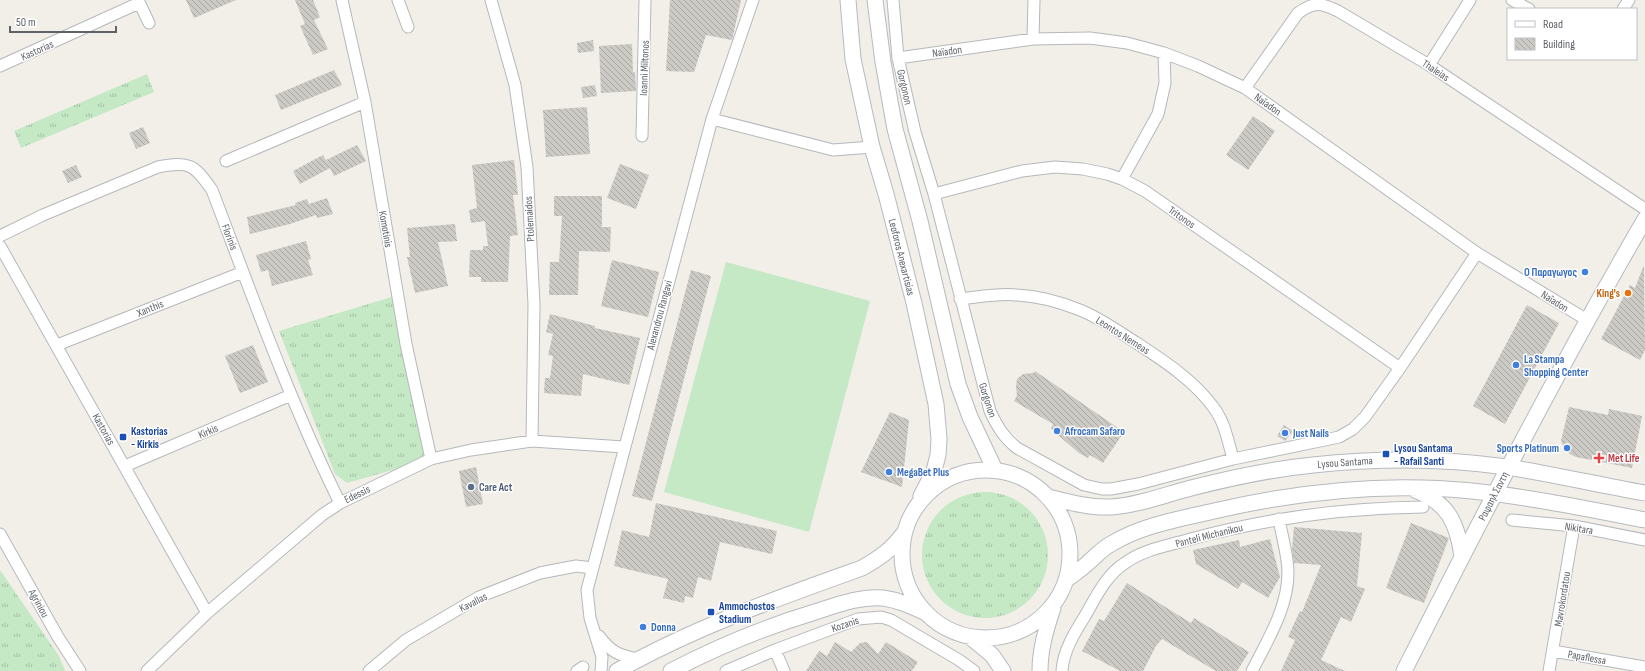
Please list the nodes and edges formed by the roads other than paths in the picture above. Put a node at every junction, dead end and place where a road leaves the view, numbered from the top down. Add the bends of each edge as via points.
1 (342, 0) edge
2 (398, 0) edge
3 (491, 0) edge
4 (645, 0) edge
5 (753, 0) edge
6 (848, 0) edge
7 (875, 0) edge
8 (893, 0) edge
9 (1034, 0) edge
10 (1470, 0) edge
11 (1512, 0) edge
12 (138, 1) edge
13 (1527, 8) edge
14 (149, 23) dead end
15 (408, 27) dead end
16 (1033, 39) junction
17 (1164, 53) junction
18 (898, 58) junction
19 (1429, 65) junction
20 (0, 66) edge
21 (1245, 88) junction
22 (365, 102) junction
23 (712, 120) junction
24 (642, 136) dead end
25 (872, 147) junction
26 (226, 161) dead end
27 (1122, 179) junction
28 (934, 194) junction
29 (1645, 209) edge
30 (1645, 219) edge
31 (0, 236) edge
32 (0, 246) edge
33 (1477, 253) junction
34 (243, 272) junction
35 (960, 299) junction
36 (1587, 320) junction
37 (57, 345) junction
38 (1400, 368) junction
39 (291, 395) junction
40 (532, 441) junction
41 (624, 447) junction
42 (431, 459) junction
43 (1233, 459) junction
44 (125, 466) junction
45 (1508, 467) junction
46 (995, 470) junction
47 (1408, 487) junction
48 (1645, 493) edge
49 (1496, 494) junction
50 (1048, 498) junction
51 (340, 503) junction
52 (1423, 507) dead end
53 (913, 511) junction
54 (1279, 519) junction
55 (1512, 520) dead end
56 (1645, 520) edge
57 (1574, 526) junction
58 (905, 530) junction
59 (0, 534) edge
60 (1645, 540) edge
61 (1462, 556) junction
62 (592, 568) junction
63 (1066, 580) junction
64 (1054, 606) junction
65 (207, 612) junction
66 (926, 613) junction
67 (596, 633) junction
68 (970, 638) junction
69 (774, 650) junction
70 (1553, 651) junction
71 (637, 659) junction
72 (1645, 667) edge
73 (80, 671) edge
74 (147, 671) edge
75 (369, 671) edge
76 (601, 671) edge
77 (617, 671) edge
78 (671, 671) edge
79 (726, 671) edge
80 (784, 671) edge
81 (974, 671) edge
82 (1003, 671) edge
83 (1040, 671) edge
84 (1062, 671) edge
85 (1252, 671) edge
86 (1404, 671) edge
87 (1550, 671) edge

1 - 22 street, Komotinis
2 - 15 street
3 - 40 street, Ptolemaidos via 515,85 526,167 534,304
4 - 24 street, Ioanni Miltonos
5 - 23 street, Alexandrou Rangavi
6 - 25 main road, Leoforos Anexartisias via 854,59
7 - 46 main road via 895,129 958,384 970,417
8 - 18 street, Gorgonon
9 - 16 street
10 - 19 street
11 - 13 street
12 - 14 street, Kastorias
12 - 20 street, Kastorias
16 - 17 street, Naïadon via 1090,38 1127,43
16 - 18 street, Naïadon
17 - 21 street, Naïadon
17 - 27 street via 1165,83 1158,114
18 - 28 street, Gorgonon via 915,132
19 - 21 street, Thaleias via 1338,11 1317,4 1308,6 1298,13
19 - 29 street, Thaleias
21 - 33 street, Naïadon
22 - 26 street
22 - 42 street, Komotinis via 406,344
23 - 25 street via 833,150
23 - 41 street, Alexandrou Rangavi
25 - 53 main road, Leoforos Anexartisias via 914,303 938,422 938,455 934,471
27 - 28 street, Tritonos via 1083,169 1055,167 1022,171
27 - 38 street, Tritonos via 1145,192
28 - 35 street, Gorgonon
30 - 36 main road, Ραφαηλ Σαντη
31 - 34 street, Florinis via 43,215 158,167 175,164 190,166 201,174 212,190
32 - 37 street, Kastorias
33 - 36 street, Naïadon
33 - 38 street, Gorgonon
34 - 37 street, Xanthis
34 - 39 street, Florinis
35 - 43 street, Leontos Nemeas via 994,294 1039,298 1080,310 1109,324 1173,368 1205,398 1220,418
35 - 43 street, Gorgonon via 990,411 1004,436 1017,448 1084,485 1102,489 1133,486
36 - 45 main road, Ραφαηλ Σαντη
37 - 44 street, Kastorias
38 - 43 street, Gorgonon via 1365,417 1346,434 1330,440
39 - 44 street, Kirkis
39 - 51 street, Florinis
40 - 41 street, Edessis
40 - 42 street, Edessis
41 - 62 street, Alexandrou Rangavi
42 - 51 street, Edessis
44 - 65 street, Kastorias
45 - 48 main road, Lysou Santama
45 - 49 main road, Ραφαηλ Σαντη
45 - 50 main road, Lysou Santama via 1417,460 1343,462 1240,477 1128,505 1094,507
46 - 50 main road via 1033,484
46 - 53 main road via 970,472 947,480 927,494
47 - 49 main road
47 - 61 main road via 1428,495 1445,508 1458,532
47 - 63 main road via 1346,489 1287,496 1159,524 1111,544
49 - 56 main road
49 - 61 main road, Ραφαηλ Σαντη
50 - 63 main road via 1061,516 1068,536 1070,558
51 - 65 street, Edessis via 322,515
52 - 54 street, Panteli Michanikou via 1350,510
53 - 58 main road
54 - 84 street, Panteli Michanikou via 1235,527 1157,548 1124,563 1108,578 1075,633 1065,655
54 - 85 street via 1288,584 1282,607
55 - 57 street, Nikitara
57 - 60 street, Nikitara
57 - 70 street, Mavrokordatou
58 - 66 main road via 902,552 904,574 913,595
58 - 71 main road via 893,548 862,568 730,616
59 - 73 street, Agriniou
61 - 86 main road, Ραφαηλ Σαντη
62 - 67 street, Alexandrou Rangavi via 587,590 590,618
62 - 75 street, Kavallas via 576,566 540,573 479,597 406,640
63 - 64 main road
64 - 68 main road via 1037,622 1017,633 994,639
64 - 83 main road via 1042,644
65 - 74 street, Edessis
66 - 68 main road via 946,629
66 - 78 main road via 889,599 854,600 789,620
67 - 71 street, Alexandrou Rangavi via 614,653
67 - 76 street, Alexandrou Rangavi via 602,656
68 - 82 main road via 992,655
69 - 79 street, Kozanis
69 - 80 street
69 - 81 street, Kozanis via 858,619 881,618 900,624
70 - 72 street, Papaflessa
70 - 87 street, Mavrokordatou
71 - 77 main road

